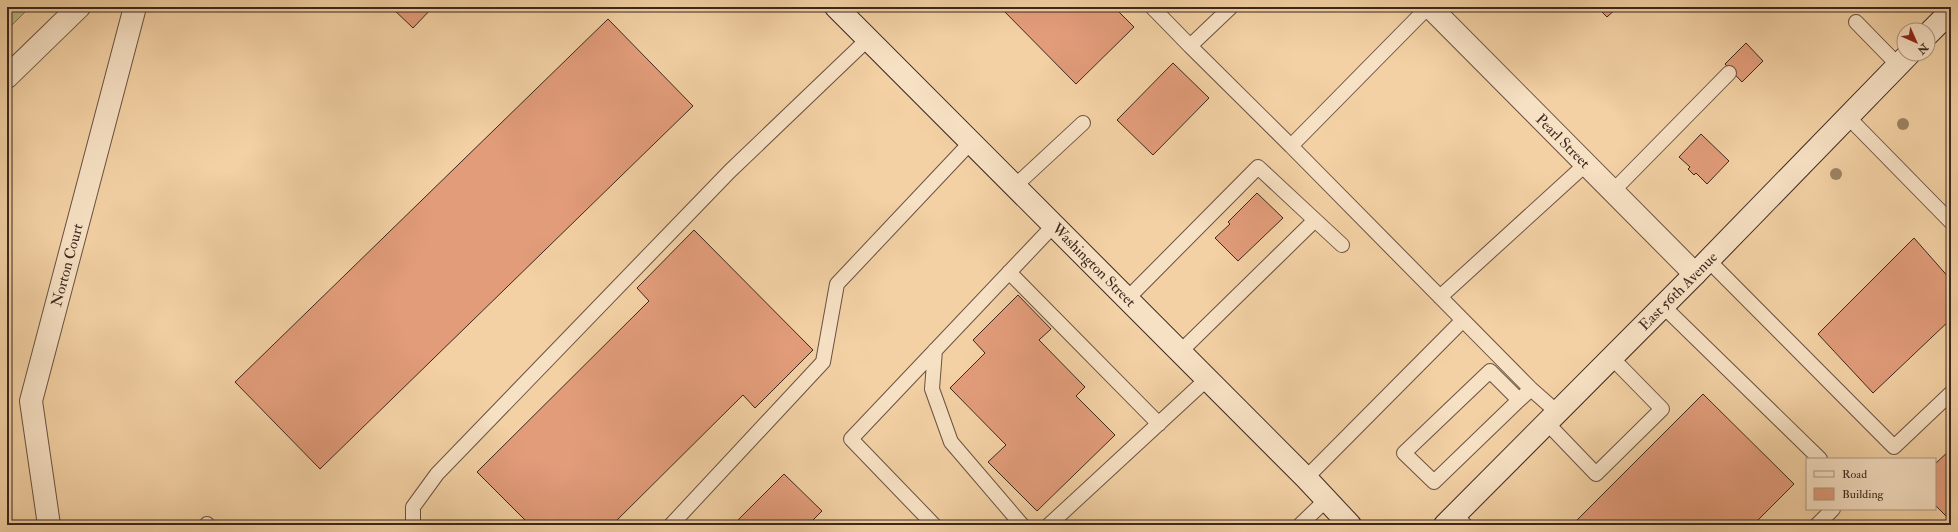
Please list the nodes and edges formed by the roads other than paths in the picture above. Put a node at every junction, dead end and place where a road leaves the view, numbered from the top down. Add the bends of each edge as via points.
1 (79, 7) edge
2 (134, 7) edge
3 (836, 7) edge
4 (1152, 7) edge
5 (1231, 7) edge
6 (1429, 7) edge
7 (1951, 11) edge
8 (1856, 22) dead end
9 (1936, 26) edge
10 (868, 39) junction
11 (1190, 46) junction
12 (1896, 54) edge
13 (1901, 62) edge
14 (1729, 74) dead end
15 (7, 77) edge
16 (1848, 117) junction
17 (1083, 123) dead end
18 (971, 142) junction
19 (1291, 146) junction
20 (1586, 164) junction
21 (1015, 186) junction
22 (1613, 191) junction
23 (1316, 220) junction
24 (1951, 222) edge
25 (1054, 225) junction
26 (1342, 245) dead end
27 (1702, 267) junction
28 (1009, 272) junction
29 (1440, 297) junction
30 (1127, 299) junction
31 (1663, 306) junction
32 (1463, 320) junction
33 (935, 350) junction
34 (1180, 352) junction
35 (1612, 358) junction
36 (1207, 379) junction
37 (1531, 389) junction
38 (1951, 392) edge
39 (1519, 400) junction
40 (1552, 418) junction
41 (1158, 424) junction
42 (1819, 458) edge
43 (1306, 478) junction
44 (1326, 500) junction
45 (1832, 510) edge
46 (1455, 522) edge
47 (49, 525) edge
48 (413, 525) edge
49 (671, 525) edge
50 (934, 525) edge
51 (1022, 525) edge
52 (1049, 525) edge
53 (1300, 525) edge
54 (1350, 525) edge
55 (1817, 525) edge

1 - 15 street
2 - 47 street, Norton Court via 31,401
3 - 10 street, Washington Street
4 - 11 lane
5 - 11 lane
6 - 19 lane
6 - 20 street, Pearl Street
7 - 9 street
8 - 12 lane
10 - 18 street, Washington Street
10 - 48 lane via 730,171 437,474 413,507
11 - 19 lane
13 - 16 street, East 56th Avenue
14 - 22 lane
16 - 24 lane
16 - 27 street, East 56th Avenue
17 - 21 lane
18 - 21 street, Washington Street
18 - 49 lane via 837,284 823,362
19 - 29 lane
20 - 22 street, Pearl Street
20 - 29 lane
21 - 25 street, Washington Street
22 - 27 street, Pearl Street
23 - 26 lane
23 - 30 lane via 1258,167
23 - 34 lane
25 - 28 lane
25 - 30 street, Washington Street
27 - 31 street, East 56th Avenue
27 - 38 lane via 1894,447
28 - 33 lane
28 - 41 lane
29 - 32 lane
30 - 34 street, Washington Street
31 - 35 street, East 56th Avenue
31 - 42 lane
32 - 37 lane
32 - 43 lane
33 - 50 lane via 851,439
33 - 51 lane via 932,389 951,442
34 - 36 street, Washington Street
35 - 40 street, East 56th Avenue
35 - 40 lane via 1662,409 1596,474
36 - 41 lane
36 - 43 street, Washington Street
37 - 39 lane
37 - 40 lane
39 - 39 lane via 1434,482 1404,453 1490,371
40 - 46 street, East 56th Avenue
41 - 52 lane
43 - 44 street, Washington Street
44 - 53 lane
44 - 54 street, Washington Street
45 - 55 lane

